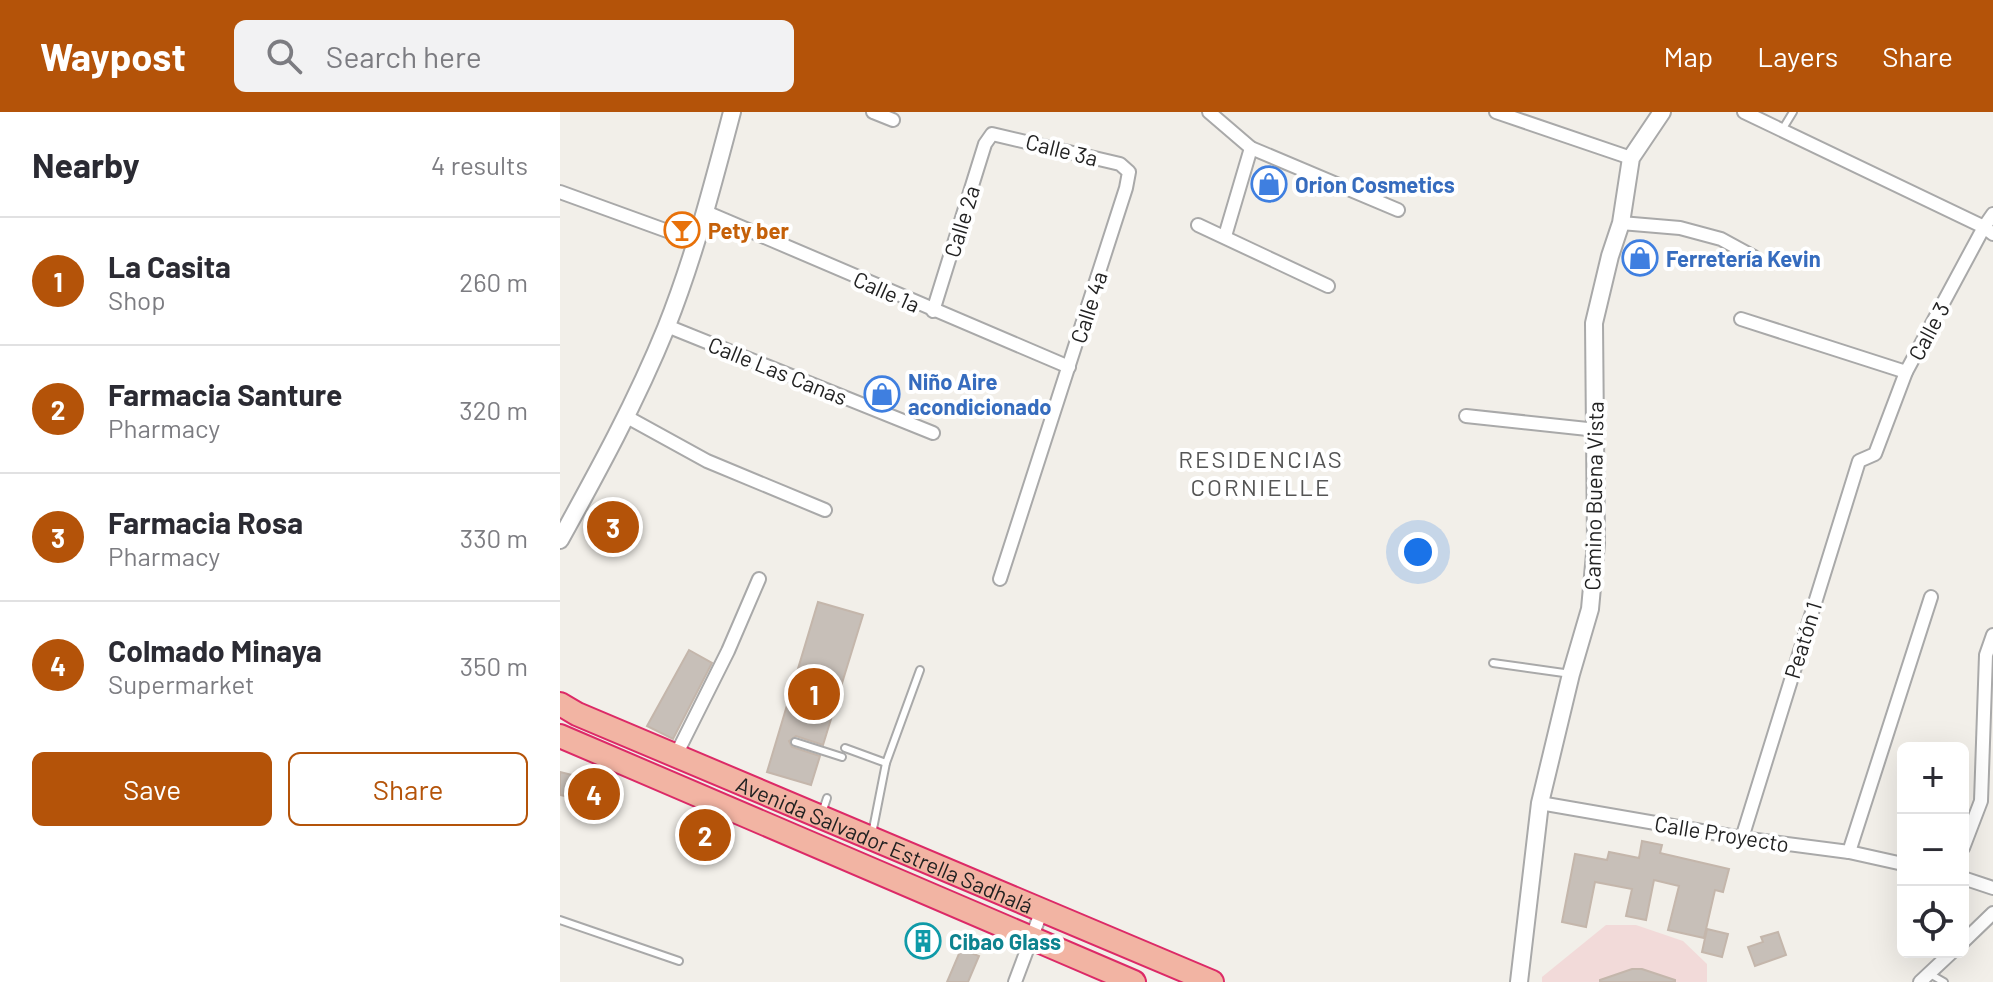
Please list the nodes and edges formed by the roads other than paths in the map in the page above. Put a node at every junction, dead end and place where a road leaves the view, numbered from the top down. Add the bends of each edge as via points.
1 (732, 112) edge
2 (873, 112) edge
3 (1209, 112) edge
4 (1496, 112) edge
5 (1662, 112) edge
6 (1744, 112) edge
7 (1793, 112) edge
8 (893, 120) dead end
9 (1782, 130) junction
10 (992, 134) joint
11 (1251, 148) junction
12 (1631, 158) junction
13 (1129, 172) joint
14 (560, 192) edge
15 (1398, 210) dead end
16 (706, 212) junction
17 (1993, 214) edge
18 (1621, 223) junction
19 (1198, 225) dead end
20 (1988, 230) edge
21 (1225, 236) junction
22 (695, 241) junction
23 (1754, 257) dead end
24 (1328, 286) dead end
25 (933, 311) junction
26 (1741, 319) dead end
27 (667, 326) junction
28 (1069, 367) junction
29 (1906, 372) junction
30 (1466, 416) dead end
31 (627, 417) junction
32 (1597, 430) junction
33 (933, 433) dead end
34 (1875, 454) joint
35 (825, 510) dead end
36 (560, 540) edge
37 (759, 579) dead end
38 (1000, 579) dead end
39 (1931, 597) dead end
40 (1993, 635) edge
41 (1493, 663) dead end
42 (920, 670) dead end
43 (1571, 674) junction
44 (560, 704) edge
45 (560, 736) edge
46 (795, 742) dead end
47 (845, 748) dead end
48 (676, 755) junction
49 (842, 757) dead end
50 (886, 763) junction
51 (1540, 803) junction
52 (1969, 832) edge
53 (872, 838) junction
54 (1742, 838) junction
55 (1849, 852) junction
56 (1897, 863) edge
57 (1969, 880) edge
58 (1993, 888) edge
59 (1042, 910) junction
60 (1993, 913) edge
61 (560, 920) edge
62 (1969, 936) edge
63 (1031, 939) junction
64 (1946, 958) edge
65 (679, 961) dead end
66 (1924, 978) edge
67 (1015, 982) edge
68 (1134, 982) edge
69 (1212, 982) edge
70 (1519, 982) edge
71 (1944, 982) edge

1 - 16 street
2 - 8 street
3 - 11 street
4 - 12 street
5 - 12 street, Camino Buena Vista
6 - 9 street
7 - 9 lane
9 - 20 street
10 - 13 street, Calle 3a via 1120,164
10 - 25 street, Calle 2a
11 - 15 street
11 - 21 street
12 - 18 street, Camino Buena Vista
13 - 28 street, Calle 4a
14 - 22 street
16 - 22 street
16 - 25 street, Calle 1a
17 - 20 street, Calle 3
18 - 23 street via 1680,228 1721,239
18 - 32 street, Camino Buena Vista via 1594,323
19 - 21 street
20 - 29 street, Calle 3
21 - 24 street
22 - 27 street
25 - 28 street, Calle 1a
26 - 29 street
27 - 31 street
27 - 33 street, Calle Las Canas
28 - 38 street, Calle 4a
29 - 34 street, Calle 3
30 - 32 street
31 - 35 street via 707,461
31 - 36 street
32 - 43 street, Camino Buena Vista via 1590,609
34 - 54 street, Peatón 1 via 1859,461
37 - 48 street
39 - 55 street
40 - 52 street via 1986,655 1981,801
41 - 43 lane
42 - 50 lane
43 - 51 street, Camino Buena Vista
44 - 48 highway, Avenida Salvador Estrella Sadhalá
45 - 63 highway, Avenida Salvador Estrella Sadhalá
46 - 49 lane
47 - 50 lane
48 - 53 highway, Avenida Salvador Estrella Sadhalá via 824,807
50 - 53 lane
51 - 54 street, Calle Proyecto
51 - 70 street, Camino Buena Vista
53 - 59 highway, Avenida Salvador Estrella Sadhalá
54 - 55 street, Calle Proyecto
55 - 56 street, Calle Proyecto
57 - 58 street
59 - 63 street
59 - 69 highway, Avenida Salvador Estrella Sadhalá
60 - 62 street
61 - 65 lane
63 - 67 street
63 - 68 highway, Avenida Salvador Estrella Sadhalá
64 - 66 street
66 - 71 lane

